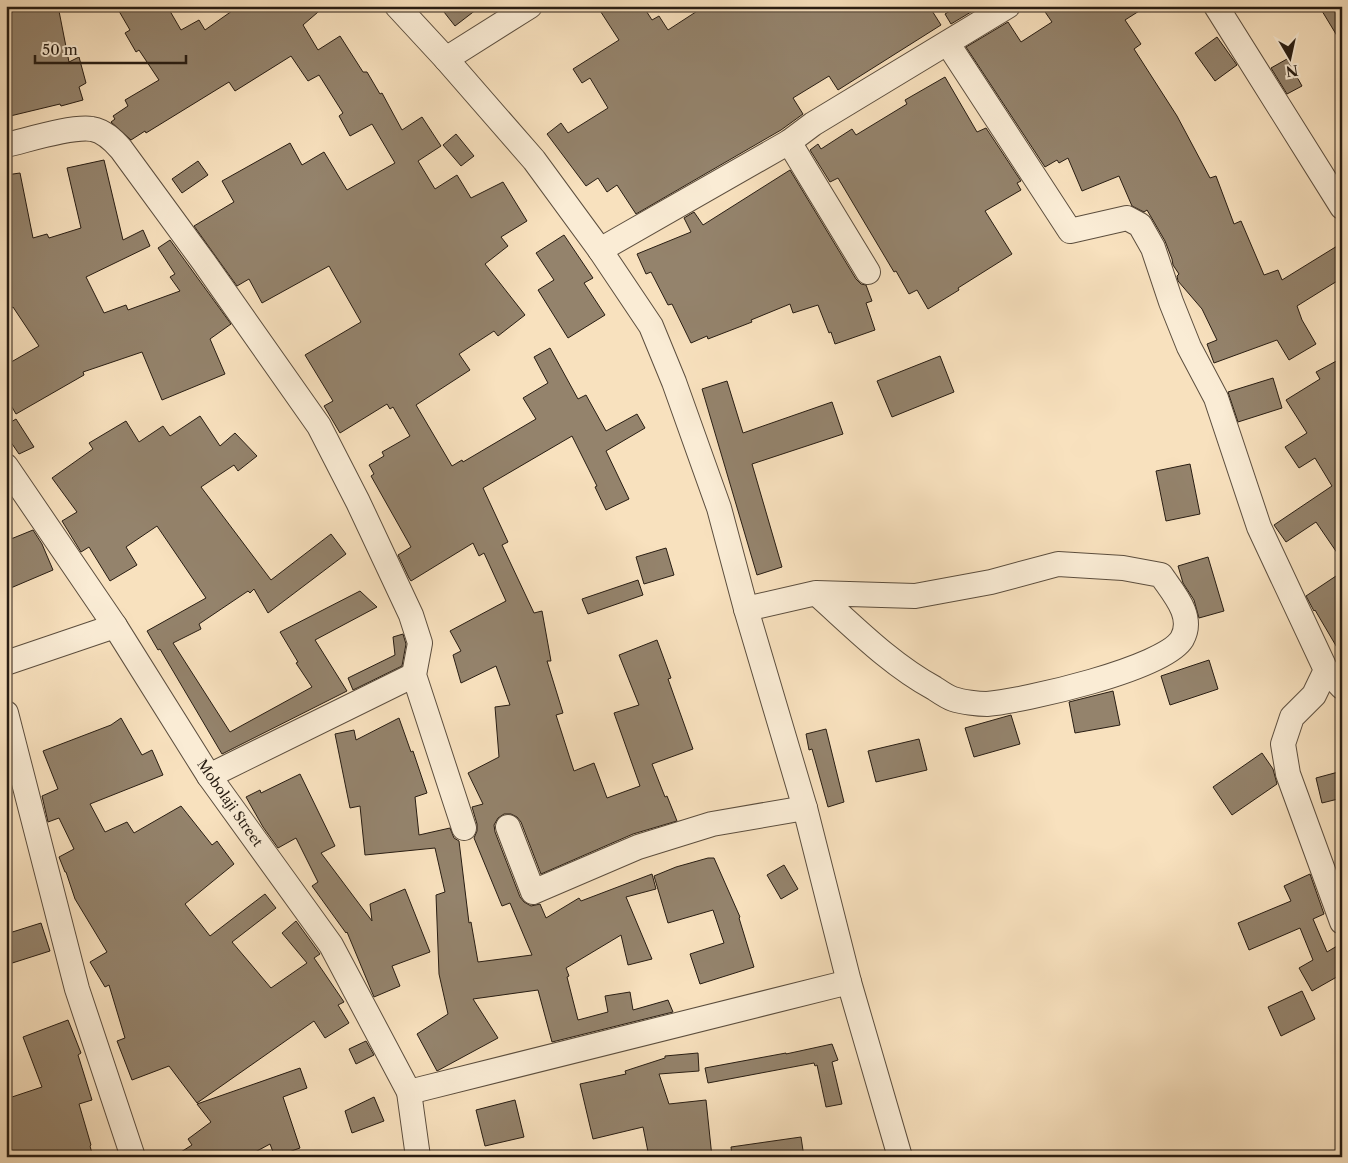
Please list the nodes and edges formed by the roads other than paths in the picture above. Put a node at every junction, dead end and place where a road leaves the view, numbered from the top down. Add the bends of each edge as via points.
1 (396, 6) edge
2 (530, 6) edge
3 (1008, 6) edge
4 (1216, 6) edge
5 (948, 44) junction
6 (446, 59) junction
7 (789, 142) junction
8 (6, 144) edge
9 (1342, 207) edge
10 (600, 250) junction
11 (868, 272) dead end
12 (6, 466) edge
13 (816, 593) junction
14 (746, 609) junction
15 (115, 626) junction
16 (6, 663) edge
17 (1326, 670) junction
18 (414, 675) junction
19 (1342, 687) edge
20 (6, 713) edge
21 (209, 776) junction
22 (805, 808) junction
23 (508, 827) dead end
24 (464, 828) dead end
25 (1342, 922) edge
26 (849, 982) junction
27 (409, 1092) junction
28 (133, 1157) edge
29 (418, 1157) edge
30 (900, 1157) edge

1 - 6 street
2 - 6 street
3 - 5 street
4 - 9 street
5 - 7 street via 813,124
5 - 17 street via 1070,231 1127,218 1140,225 1153,248 1189,347 1216,398 1258,527
6 - 10 street via 534,160
7 - 10 street
7 - 11 street
8 - 18 street via 70,130 92,129 111,138 121,148 319,426 411,615 420,643
10 - 14 street via 651,326 674,382 719,508
12 - 15 street, Mobolaji Street
13 - 13 street via 915,596 991,582 1058,564 1123,568 1160,575 1185,612 1186,625 1182,639 1171,650 1135,668 1046,694 986,704 954,700 922,681 892,661
13 - 14 street
14 - 22 street
15 - 16 street
15 - 21 street, Mobolaji Street
17 - 19 street
17 - 25 street via 1314,695 1292,717 1284,744 1288,774
18 - 21 street
18 - 24 street
20 - 28 street via 77,989
21 - 27 street, Mobolaji Street via 331,945
22 - 23 street via 703,827 638,847 533,892
22 - 26 street
26 - 27 street
26 - 30 street
27 - 29 street, Mobolaji Street

